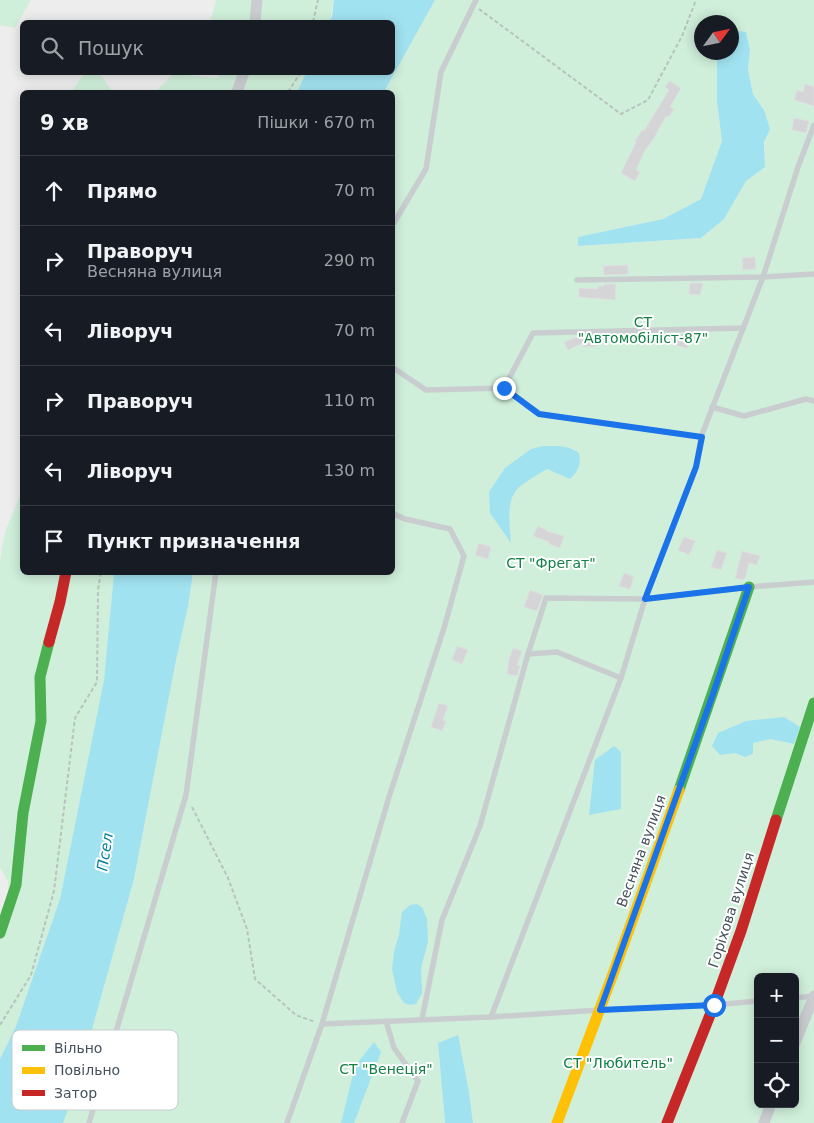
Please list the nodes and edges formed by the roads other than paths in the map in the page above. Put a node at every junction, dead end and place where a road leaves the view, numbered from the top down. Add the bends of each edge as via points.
1 (257, 0) edge
2 (475, 3) edge
3 (255, 20) edge
4 (243, 75) edge
5 (238, 90) edge
6 (814, 126) edge
7 (395, 221) edge
8 (814, 274) edge
9 (763, 277) junction
10 (577, 280) dead end
11 (744, 328) junction
12 (395, 369) edge
13 (504, 388) junction
14 (814, 401) edge
15 (712, 407) junction
16 (702, 437) junction
17 (395, 514) edge
18 (65, 575) edge
19 (216, 575) edge
20 (814, 582) edge
21 (749, 587) junction
22 (645, 599) junction
23 (528, 654) junction
24 (621, 678) junction
25 (814, 703) edge
26 (0, 933) edge
27 (814, 996) edge
28 (799, 998) edge
29 (754, 1001) edge
30 (714, 1005) junction
31 (600, 1010) junction
32 (491, 1017) junction
33 (422, 1019) junction
34 (386, 1021) junction
35 (322, 1024) junction
36 (117, 1030) edge
37 (799, 1033) edge
38 (770, 1108) edge
39 (93, 1110) edge
40 (89, 1123) edge
41 (287, 1123) edge
42 (402, 1123) edge
43 (557, 1123) edge
44 (667, 1123) edge
45 (764, 1123) edge

1 - 3 street
2 - 7 lane via 441,72 426,170
4 - 5 street
6 - 9 lane
8 - 9 lane
9 - 10 lane
9 - 11 lane
11 - 13 lane via 533,334
11 - 15 lane
12 - 13 lane via 426,390
13 - 16 lane via 539,414
14 - 15 lane via 806,399 744,416
15 - 16 lane
16 - 22 lane via 696,467
17 - 35 lane via 450,529 464,556
18 - 26 street via 40,677 41,721 23,813 16,884
19 - 36 lane via 186,796
20 - 21 lane
21 - 22 lane
21 - 31 street, Весняна вулиця
22 - 23 lane via 546,598
22 - 24 lane
23 - 24 lane via 557,652
23 - 33 lane via 480,826 442,920
24 - 32 lane
25 - 30 street, Горіхова вулиця
27 - 28 lane
27 - 37 street
29 - 30 lane
30 - 31 lane
30 - 44 street, Горіхова вулиця
31 - 32 lane
31 - 43 street, Весняна вулиця
32 - 33 lane
33 - 34 lane
34 - 35 lane
34 - 42 lane via 394,1048 418,1081
35 - 41 lane
38 - 45 street
39 - 40 lane

